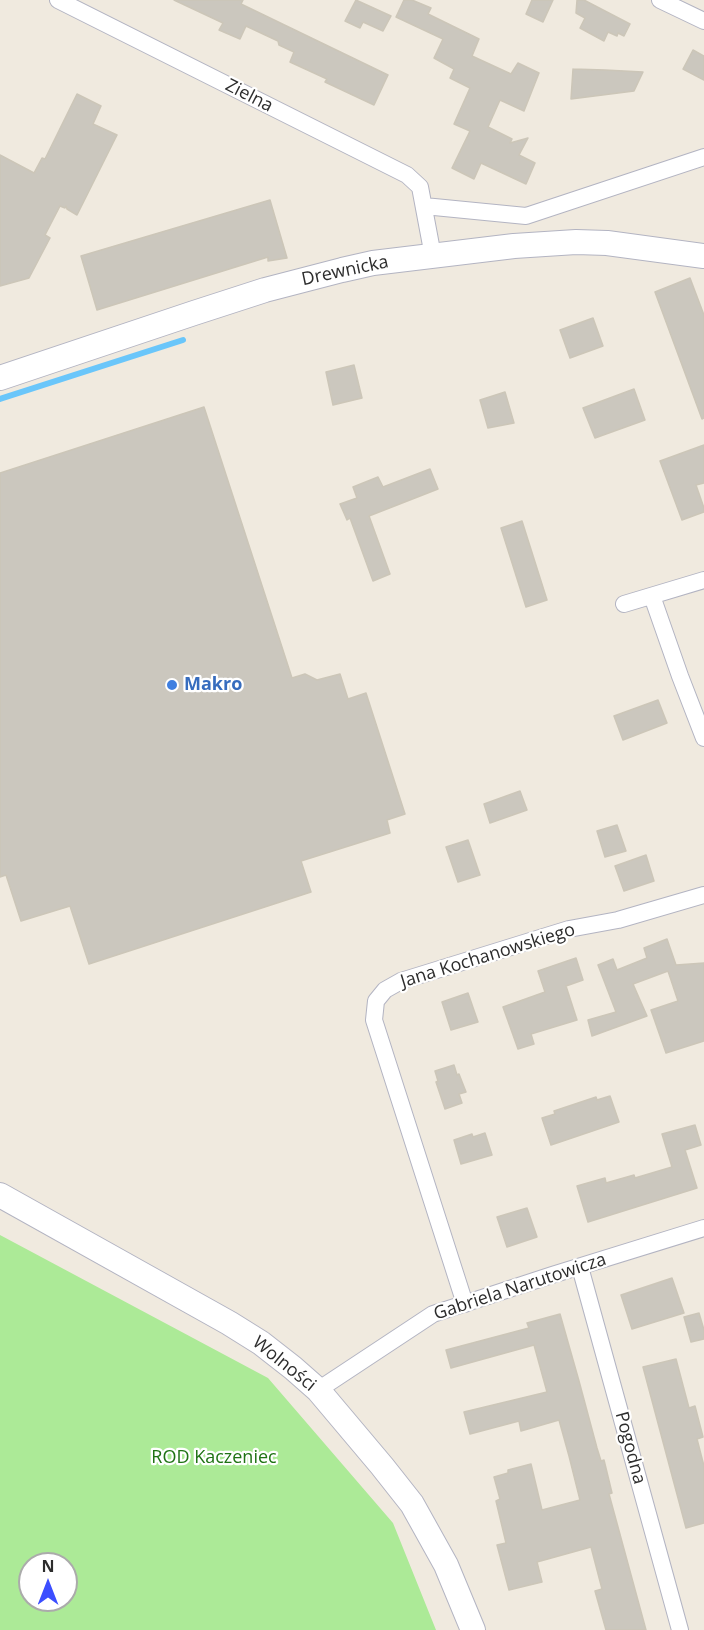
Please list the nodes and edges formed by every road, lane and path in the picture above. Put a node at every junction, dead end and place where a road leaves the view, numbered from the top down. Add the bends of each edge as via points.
1 (58, 0) edge
2 (660, 0) edge
3 (704, 21) edge
4 (704, 157) edge
5 (424, 206) junction
6 (433, 256) junction
7 (704, 256) edge
8 (0, 378) edge
9 (704, 580) edge
10 (652, 596) junction
11 (624, 604) dead end
12 (704, 738) edge
13 (704, 895) edge
14 (0, 1195) edge
15 (704, 1228) edge
16 (580, 1267) junction
17 (465, 1304) junction
18 (318, 1390) junction
19 (473, 1630) edge
20 (680, 1630) edge

1 - 5 street, Zielna via 408,175 420,187
2 - 3 street
4 - 5 street via 526,216
5 - 6 street, Zielna
6 - 7 street, Drewnicka via 576,242
6 - 8 street, Drewnicka via 373,264 286,284
9 - 10 street
10 - 11 street
10 - 12 street
13 - 17 street, Jana Kochanowskiego via 618,920 569,929 401,981 376,1001 374,1020
14 - 18 street, Wolności via 230,1323
15 - 16 street, Gabriela Narutowicza
16 - 17 street, Gabriela Narutowicza
16 - 20 street, Pogodna
17 - 18 street, Gabriela Narutowicza via 433,1314
18 - 19 street, Wolności via 412,1504 447,1565

